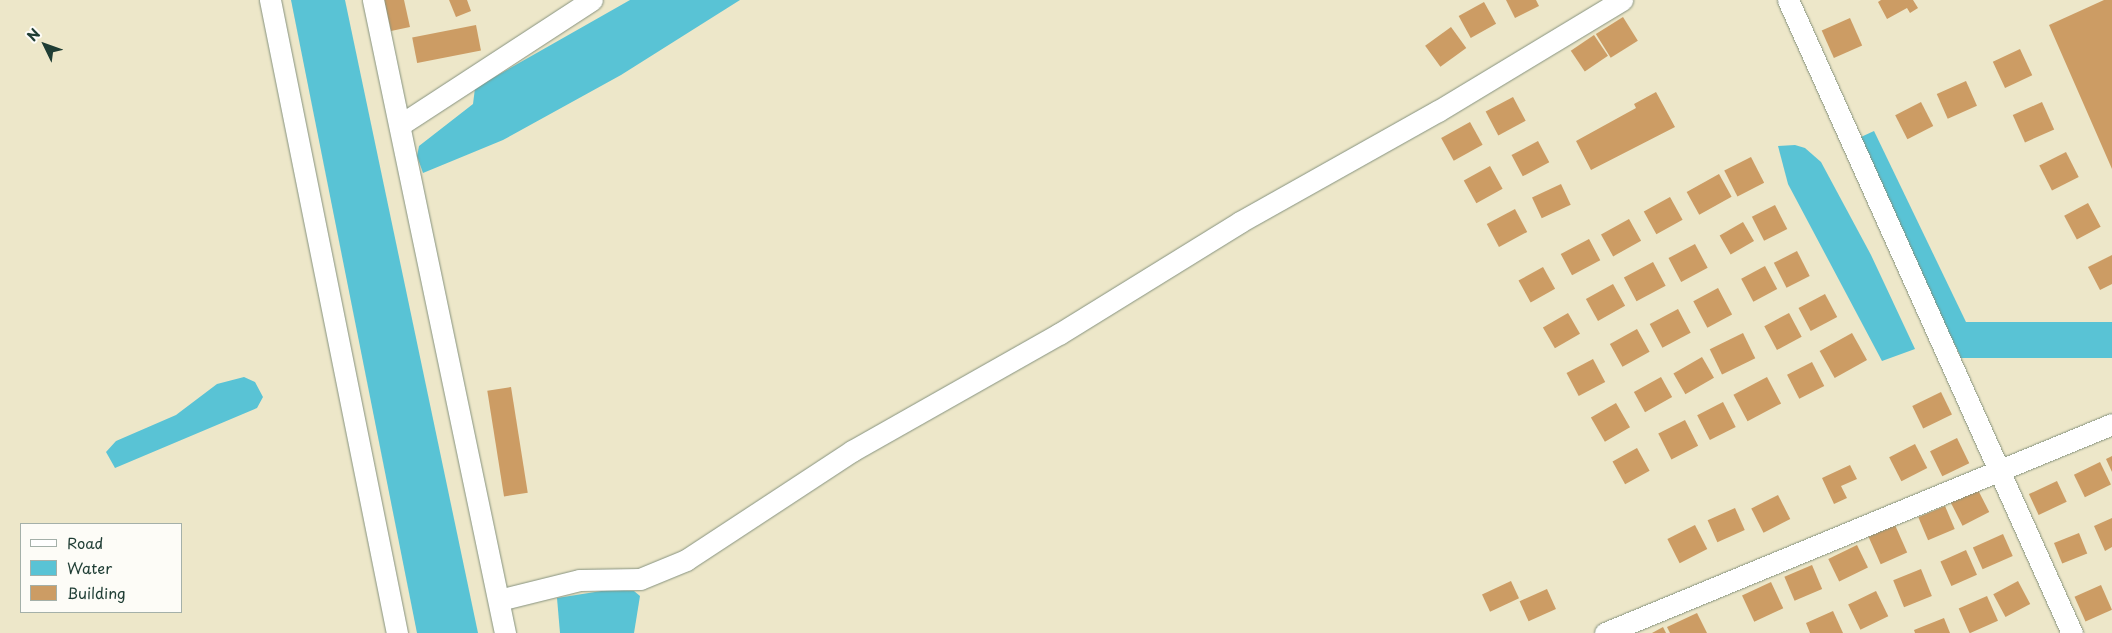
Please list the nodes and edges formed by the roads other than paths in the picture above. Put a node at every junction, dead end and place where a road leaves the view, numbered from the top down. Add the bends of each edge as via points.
1 (270, 0) edge
2 (374, 0) edge
3 (592, 0) edge
4 (1622, 0) edge
5 (1788, 0) edge
6 (400, 125) junction
7 (2112, 424) edge
8 (1999, 470) junction
9 (500, 600) junction
10 (397, 633) edge
11 (506, 633) edge
12 (1605, 633) edge
13 (2072, 633) edge

1 - 10 street
2 - 6 street
3 - 6 street
4 - 9 street via 1438,111 1240,222 1059,334 852,451 686,560 640,580 580,580
5 - 8 street
6 - 9 street
7 - 8 street
8 - 12 street
8 - 13 street
9 - 11 street

